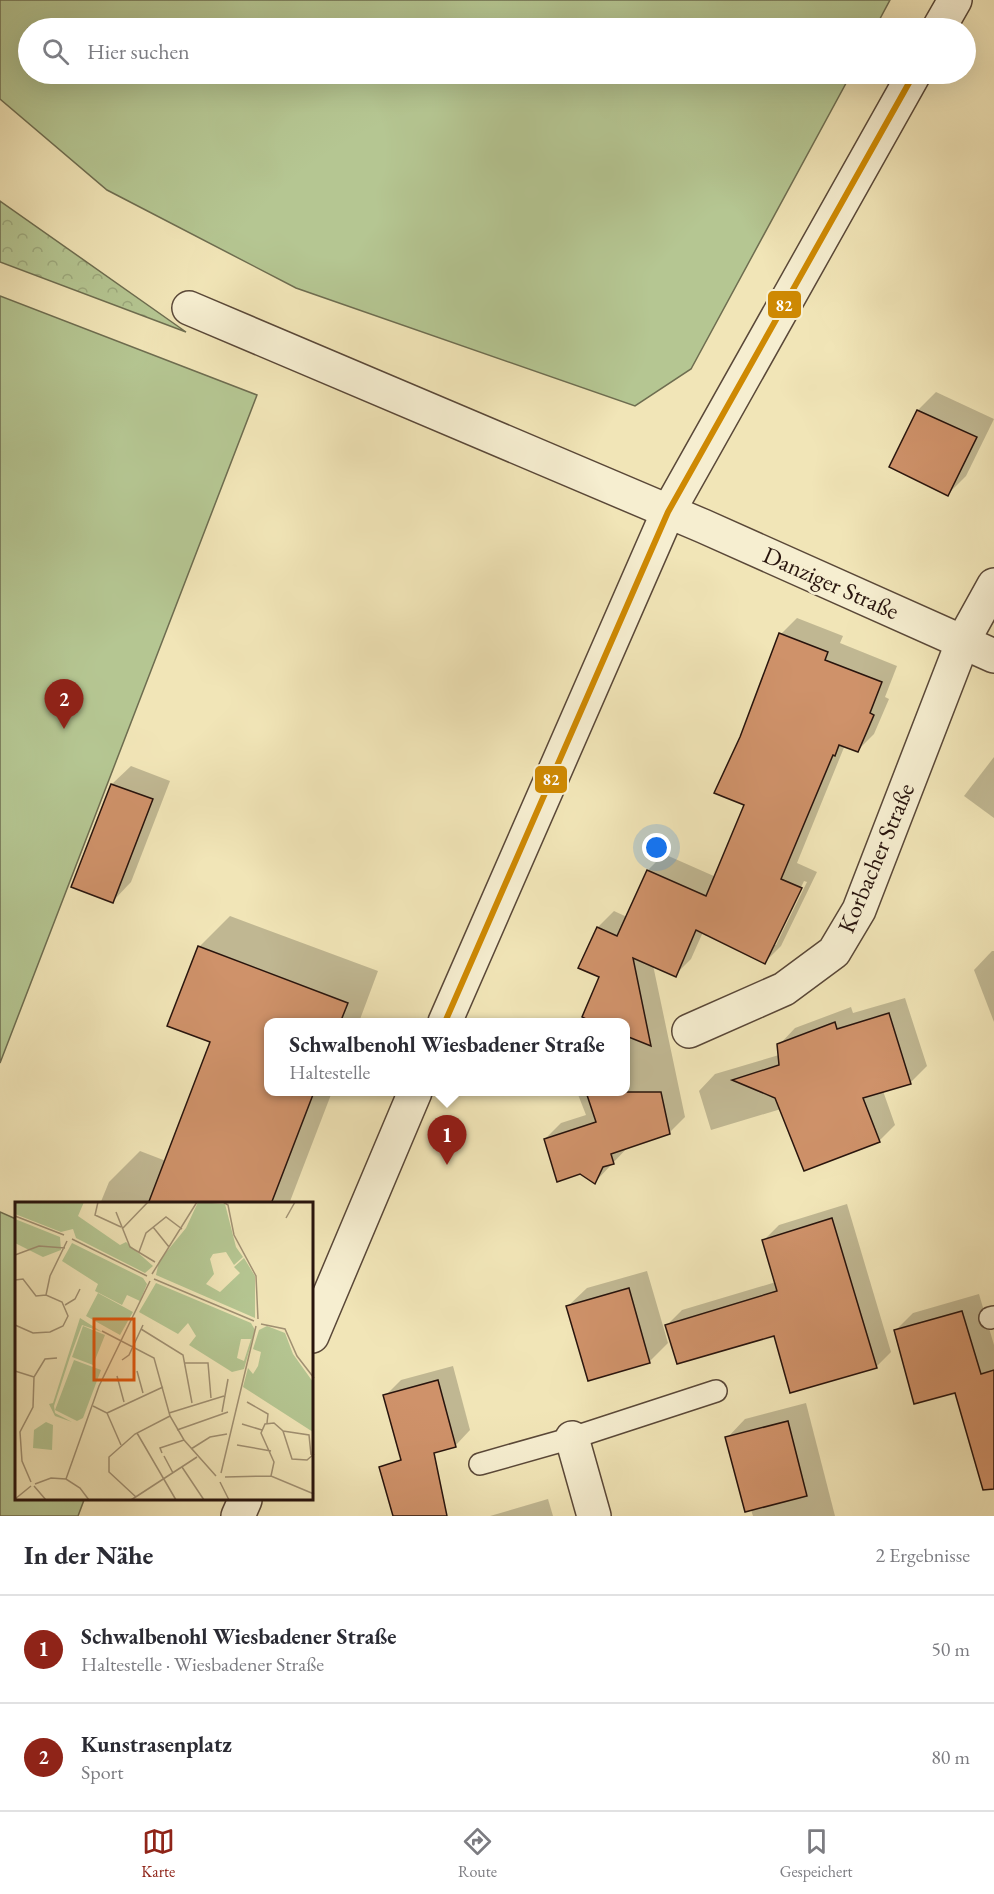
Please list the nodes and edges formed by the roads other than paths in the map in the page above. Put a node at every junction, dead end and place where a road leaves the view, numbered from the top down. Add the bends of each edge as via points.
1 (955, 0) edge
2 (945, 18) edge
3 (908, 84) edge
4 (189, 308) dead end
5 (668, 512) junction
6 (994, 585) edge
7 (963, 641) junction
8 (994, 656) edge
9 (447, 1018) edge
10 (689, 1032) dead end
11 (413, 1096) edge
12 (314, 1331) edge
13 (716, 1391) dead end
14 (572, 1438) junction
15 (480, 1464) dead end
16 (244, 1501) edge
17 (238, 1516) edge
18 (594, 1516) edge

1 - 2 street
3 - 5 street
4 - 5 street, Danziger Straße
5 - 7 street, Danziger Straße
5 - 9 street
6 - 7 street, Korbacher Straße
7 - 8 street, Danziger Straße
7 - 10 street, Korbacher Straße via 859,910 834,952 784,989
11 - 12 street
13 - 14 lane
14 - 15 lane
14 - 18 street
16 - 17 street

